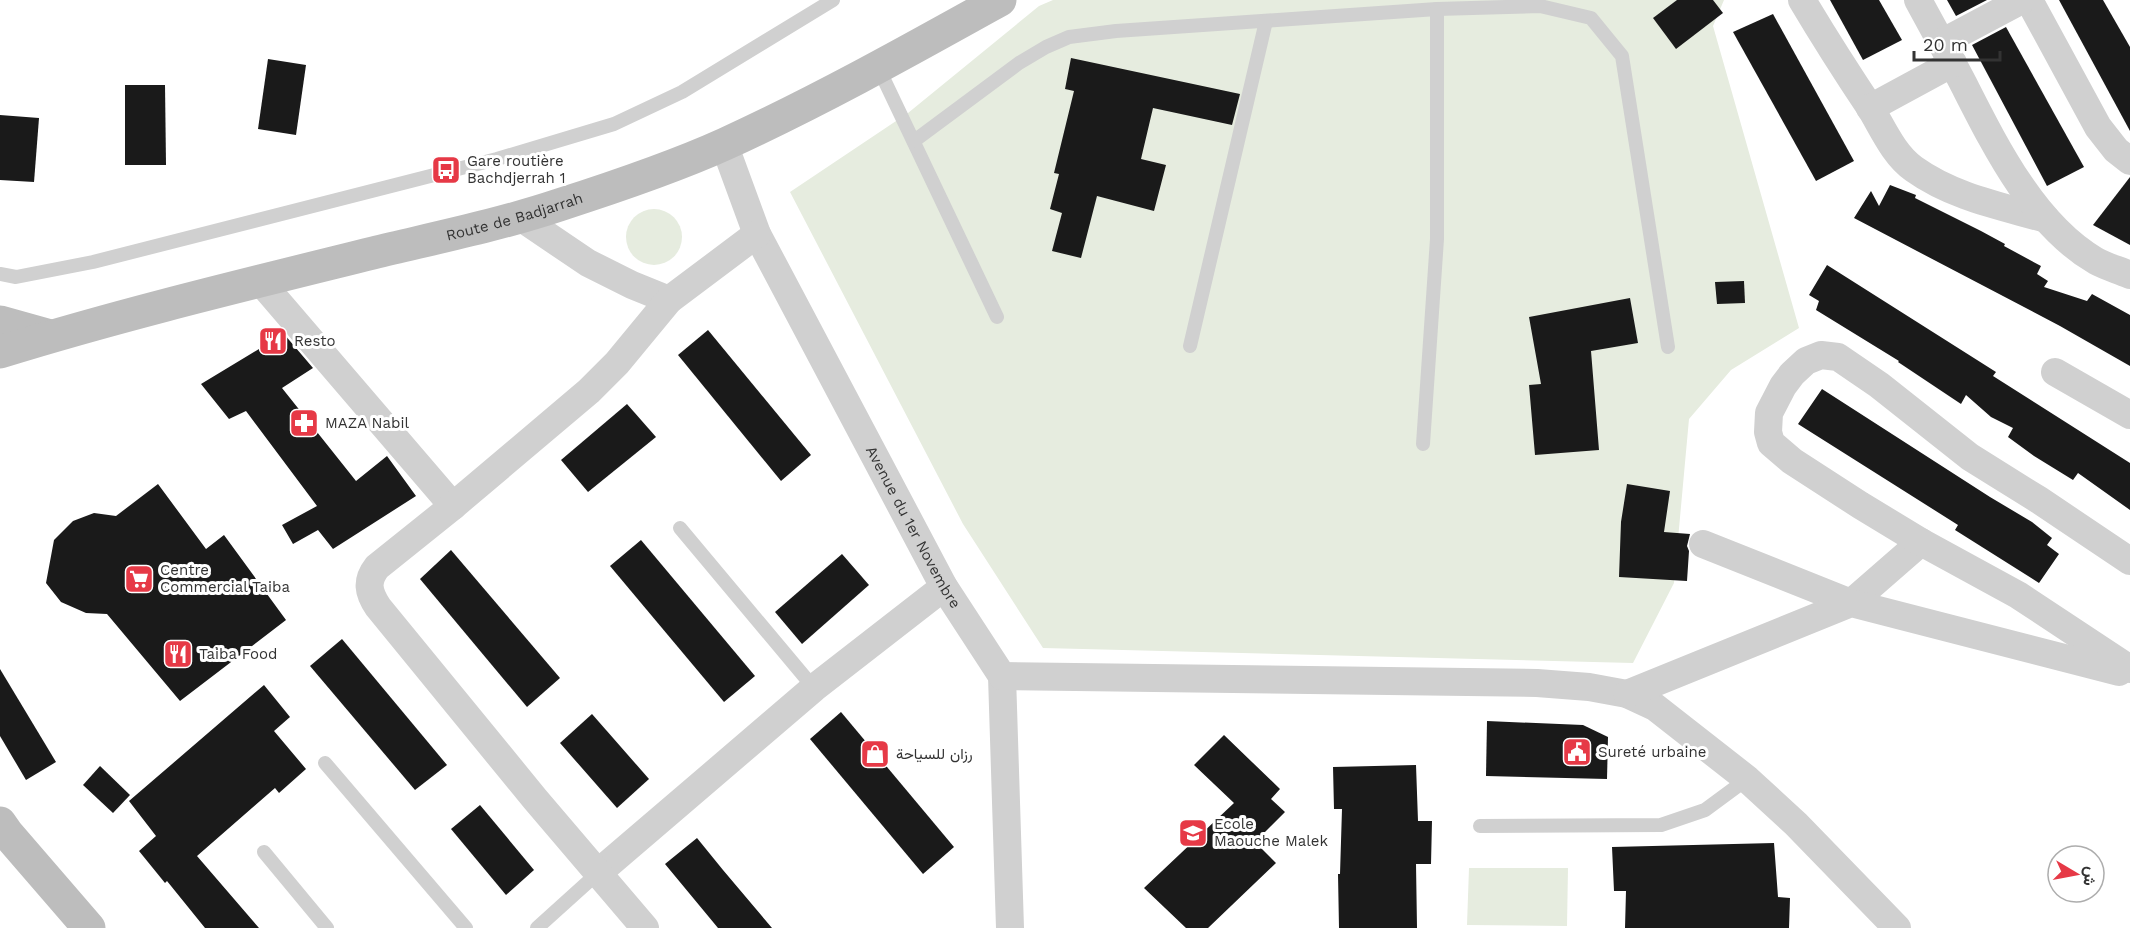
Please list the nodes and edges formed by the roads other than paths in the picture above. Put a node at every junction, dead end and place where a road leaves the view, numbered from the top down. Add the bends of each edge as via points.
1 (833, 0) edge
2 (1000, 0) edge
3 (1802, 0) edge
4 (1918, 0) edge
5 (2022, 0) edge
6 (2029, 0) edge
7 (1437, 9) junction
8 (1266, 21) junction
9 (1947, 53) junction
10 (878, 67) junction
11 (1870, 108) junction
12 (914, 141) junction
13 (724, 144) junction
14 (2130, 161) edge
15 (520, 216) junction
16 (2046, 219) junction
17 (757, 234) junction
18 (0, 274) edge
19 (2130, 275) edge
20 (260, 281) junction
21 (669, 300) junction
22 (998, 317) dead end
23 (0, 322) edge
24 (50, 336) junction
25 (1190, 346) dead end
26 (1668, 347) dead end
27 (0, 352) edge
28 (2055, 372) dead end
29 (2130, 415) edge
30 (1423, 444) dead end
31 (453, 506) junction
32 (680, 528) dead end
33 (1921, 542) junction
34 (1703, 544) dead end
35 (2130, 561) edge
36 (944, 587) junction
37 (1851, 603) junction
38 (2130, 669) edge
39 (2130, 674) edge
40 (1002, 676) junction
41 (814, 688) junction
42 (1627, 694) junction
43 (326, 763) dead end
44 (1747, 779) junction
45 (0, 823) edge
46 (1480, 826) dead end
47 (264, 852) dead end
48 (599, 872) junction
49 (463, 927) edge
50 (89, 928) edge
51 (327, 928) edge
52 (537, 928) edge
53 (645, 928) edge
54 (1010, 928) edge
55 (1897, 928) edge

1 - 18 lane via 682,92 614,124 497,159 93,262 16,277
2 - 10 main road, Route de Badjarrah
3 - 11 street
4 - 9 street
5 - 9 street
6 - 14 street via 2098,126
7 - 8 lane
7 - 26 lane via 1540,6 1591,18 1622,56
7 - 30 lane via 1437,239
8 - 12 lane via 1069,37 1019,63
8 - 25 lane
9 - 11 street
9 - 16 street via 1996,148
10 - 12 lane
10 - 13 main road, Route de Badjarrah
11 - 16 street via 1897,151 1911,167 1934,182 1966,197
12 - 22 lane
13 - 15 main road, Route de Badjarrah via 604,191
13 - 17 street, Avenue du 1er Novembre
15 - 20 main road, Route de Badjarrah
15 - 21 street via 588,262
16 - 19 street via 2096,261
17 - 21 street
17 - 36 street, Avenue du 1er Novembre
20 - 24 main road, Route de Badjarrah
20 - 31 street
21 - 31 street via 589,391
23 - 24 main road
24 - 27 main road, Route de Badjarrah
28 - 29 street
31 - 48 street via 377,567 370,575 372,597
32 - 41 lane
33 - 35 street via 1771,443 1769,413 1783,386 1806,361 1821,355 1838,357 1970,457
33 - 37 street
33 - 38 street via 2018,595
34 - 37 street
36 - 40 street, Avenue du 1er Novembre
36 - 41 street
37 - 39 street
37 - 42 street
40 - 42 street via 1537,683
40 - 54 street
41 - 48 street
42 - 44 street via 1655,707
43 - 49 lane
44 - 46 lane via 1705,810 1661,825
44 - 55 street
45 - 50 main road
47 - 51 lane
48 - 52 lane
48 - 53 street

